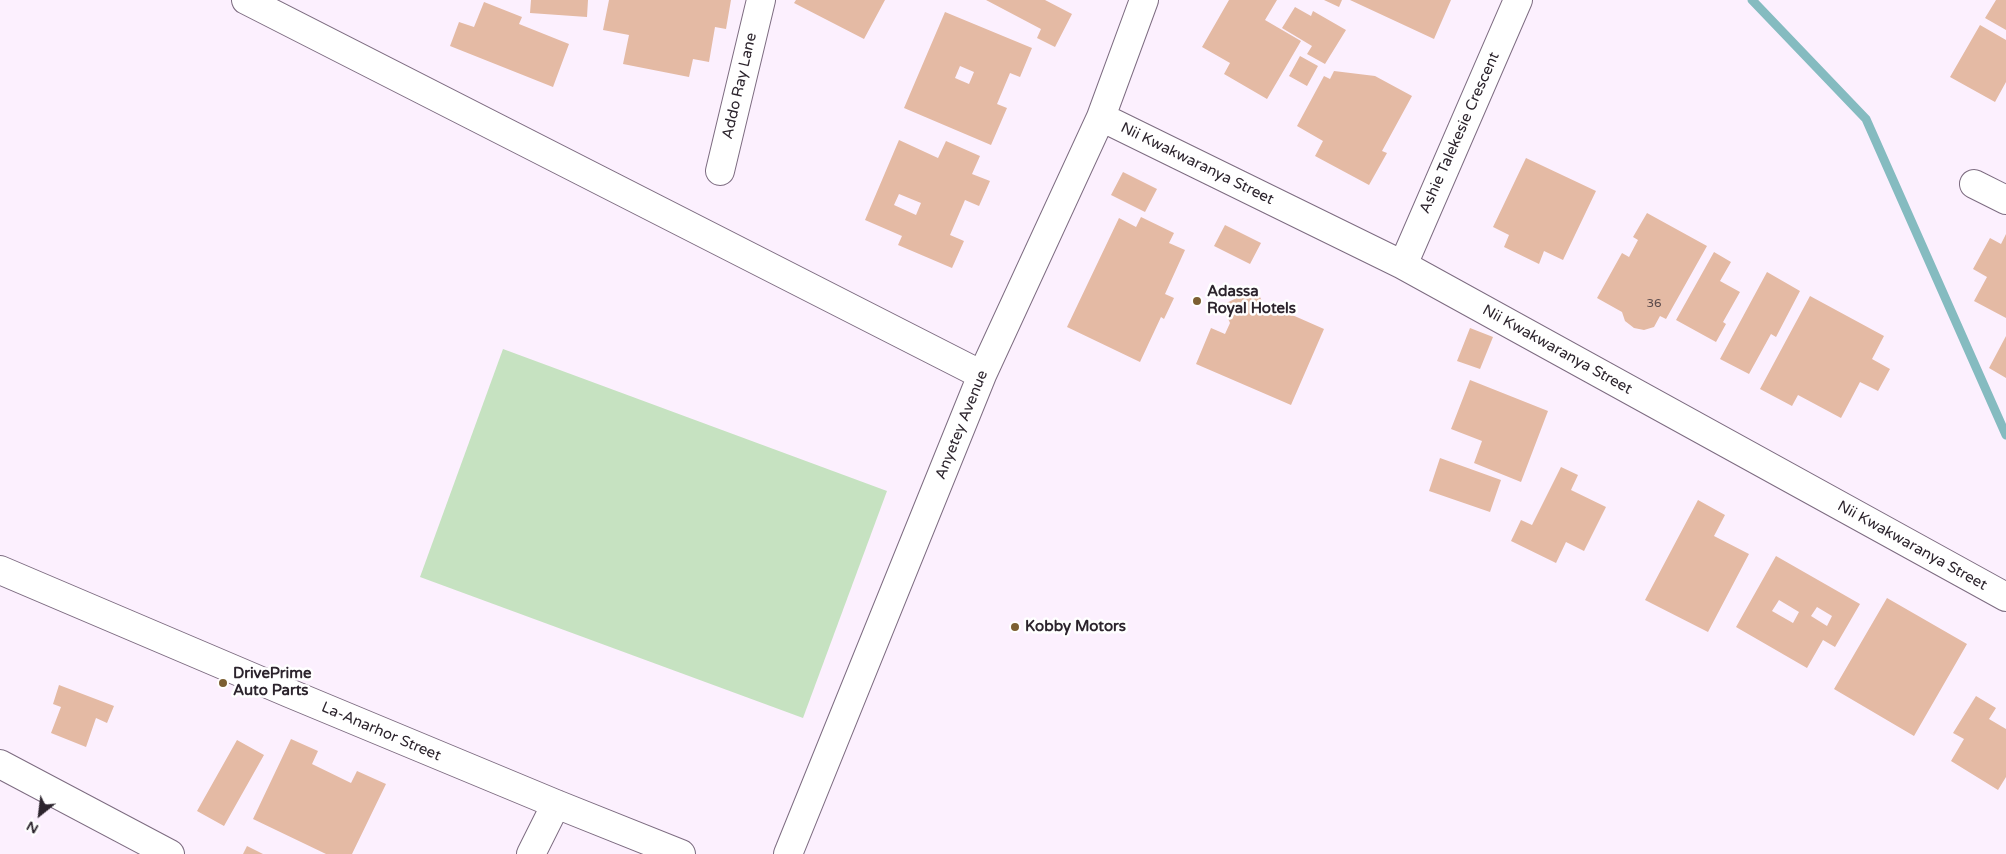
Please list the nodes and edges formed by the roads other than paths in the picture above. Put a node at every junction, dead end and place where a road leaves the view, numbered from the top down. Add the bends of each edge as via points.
1 (246, 0) edge
2 (761, 0) edge
3 (1144, 0) edge
4 (1518, 0) edge
5 (1101, 117) junction
6 (720, 171) dead end
7 (1974, 184) dead end
8 (2006, 200) edge
9 (1402, 265) junction
10 (982, 375) junction
11 (0, 570) edge
12 (2006, 598) edge
13 (0, 764) edge
14 (556, 804) junction
15 (170, 854) edge
16 (531, 854) edge
17 (681, 854) edge
18 (788, 854) edge

1 - 10 street
2 - 6 street, Addo Ray Lane
3 - 5 street, Anyetey Avenue
4 - 9 street, Ashie Talekesie Crescent
5 - 9 street, Nii Kwakwaranya Street
5 - 10 street, Anyetey Avenue
7 - 8 street
9 - 12 street, Nii Kwakwaranya Street
10 - 18 street, Anyetey Avenue
11 - 14 street, La-Anarhor Street
13 - 15 street
14 - 16 street
14 - 17 street, La-Anarhor Street

